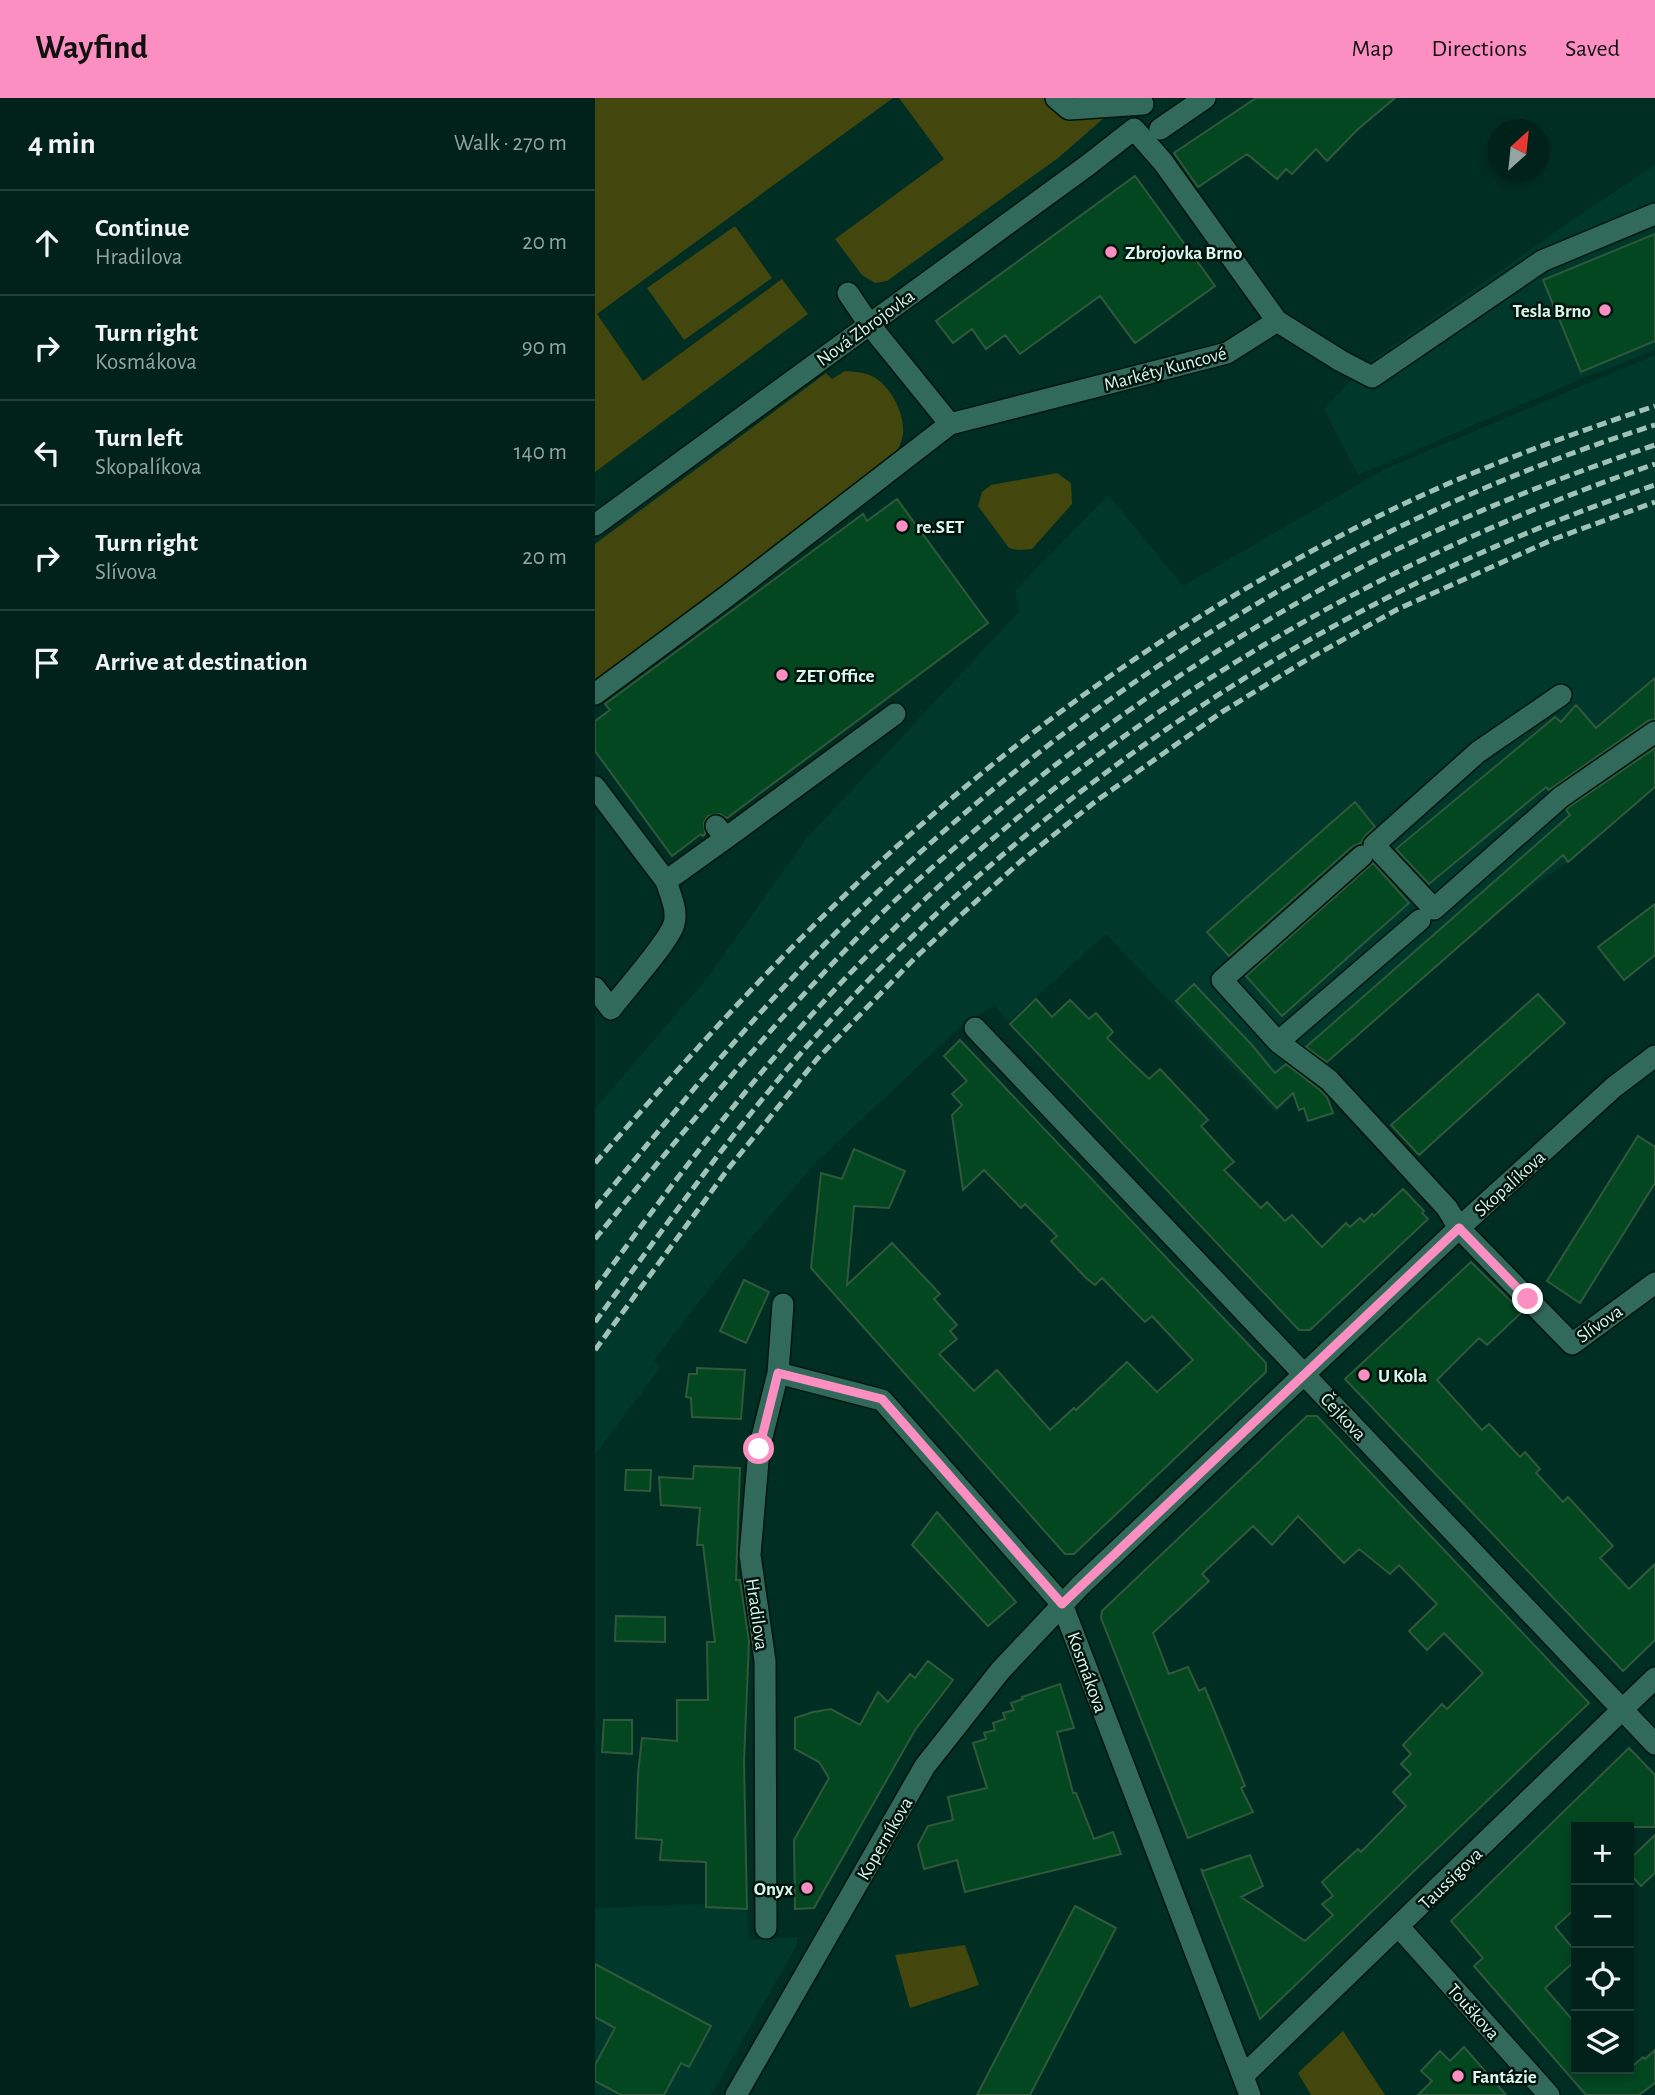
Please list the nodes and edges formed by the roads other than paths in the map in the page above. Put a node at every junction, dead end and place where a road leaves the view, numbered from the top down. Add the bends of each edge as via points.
1 (1056, 98) edge
2 (1205, 98) edge
3 (1145, 101) edge
4 (1104, 102) edge
5 (1134, 129) junction
6 (1160, 130) dead end
7 (1655, 214) edge
8 (848, 293) dead end
9 (1277, 321) junction
10 (869, 324) junction
11 (950, 424) junction
12 (595, 525) edge
13 (595, 694) edge
14 (1561, 695) dead end
15 (895, 715) dead end
16 (1655, 732) edge
17 (595, 787) edge
18 (1362, 856) dead end
19 (666, 881) junction
20 (1420, 920) dead end
21 (595, 988) edge
22 (975, 1028) dead end
23 (1278, 1042) junction
24 (1655, 1056) edge
25 (1459, 1228) junction
26 (1655, 1283) edge
27 (783, 1304) dead end
28 (778, 1373) junction
29 (1304, 1373) junction
30 (1062, 1604) junction
31 (1655, 1678) edge
32 (1622, 1710) junction
33 (1655, 1744) edge
34 (1399, 1927) junction
35 (766, 1928) dead end
36 (1247, 2085) edge
37 (736, 2095) edge
38 (1549, 2095) edge

1 - 4 street via 1069,109
2 - 6 street
3 - 4 street
3 - 5 street
5 - 9 street via 1163,162
5 - 10 street, Nová Zbrojovka
7 - 9 street via 1542,261 1372,377
8 - 10 street
9 - 11 street, Markéty Kuncové via 1227,353
10 - 11 street
10 - 12 street, Nová Zbrojovka
11 - 13 street
14 - 16 street via 1478,752 1374,845 1434,909 1561,797
15 - 19 street via 721,832
17 - 19 street
18 - 23 street via 1222,980
19 - 21 street via 674,904 674,923 666,938 611,1009
20 - 23 street
22 - 29 street, Čejkova
23 - 25 street via 1329,1080 1447,1208
24 - 25 street, Skopalíkova via 1614,1087
25 - 26 street, Slívova via 1572,1344
25 - 29 street, Skopalíkova
27 - 28 street, Hradilova
28 - 30 street, Kosmákova via 882,1399
28 - 35 street, Hradilova via 759,1449 750,1555 765,1661
29 - 30 street, Skopalíkova
29 - 32 street, Čejkova
30 - 36 street, Kosmákova
30 - 37 street, Koperníkova via 1000,1671 925,1766
31 - 32 street, Taussigova
32 - 33 street, Čejkova
32 - 34 street, Taussigova
34 - 36 street, Taussigova
34 - 38 street, Touškova

